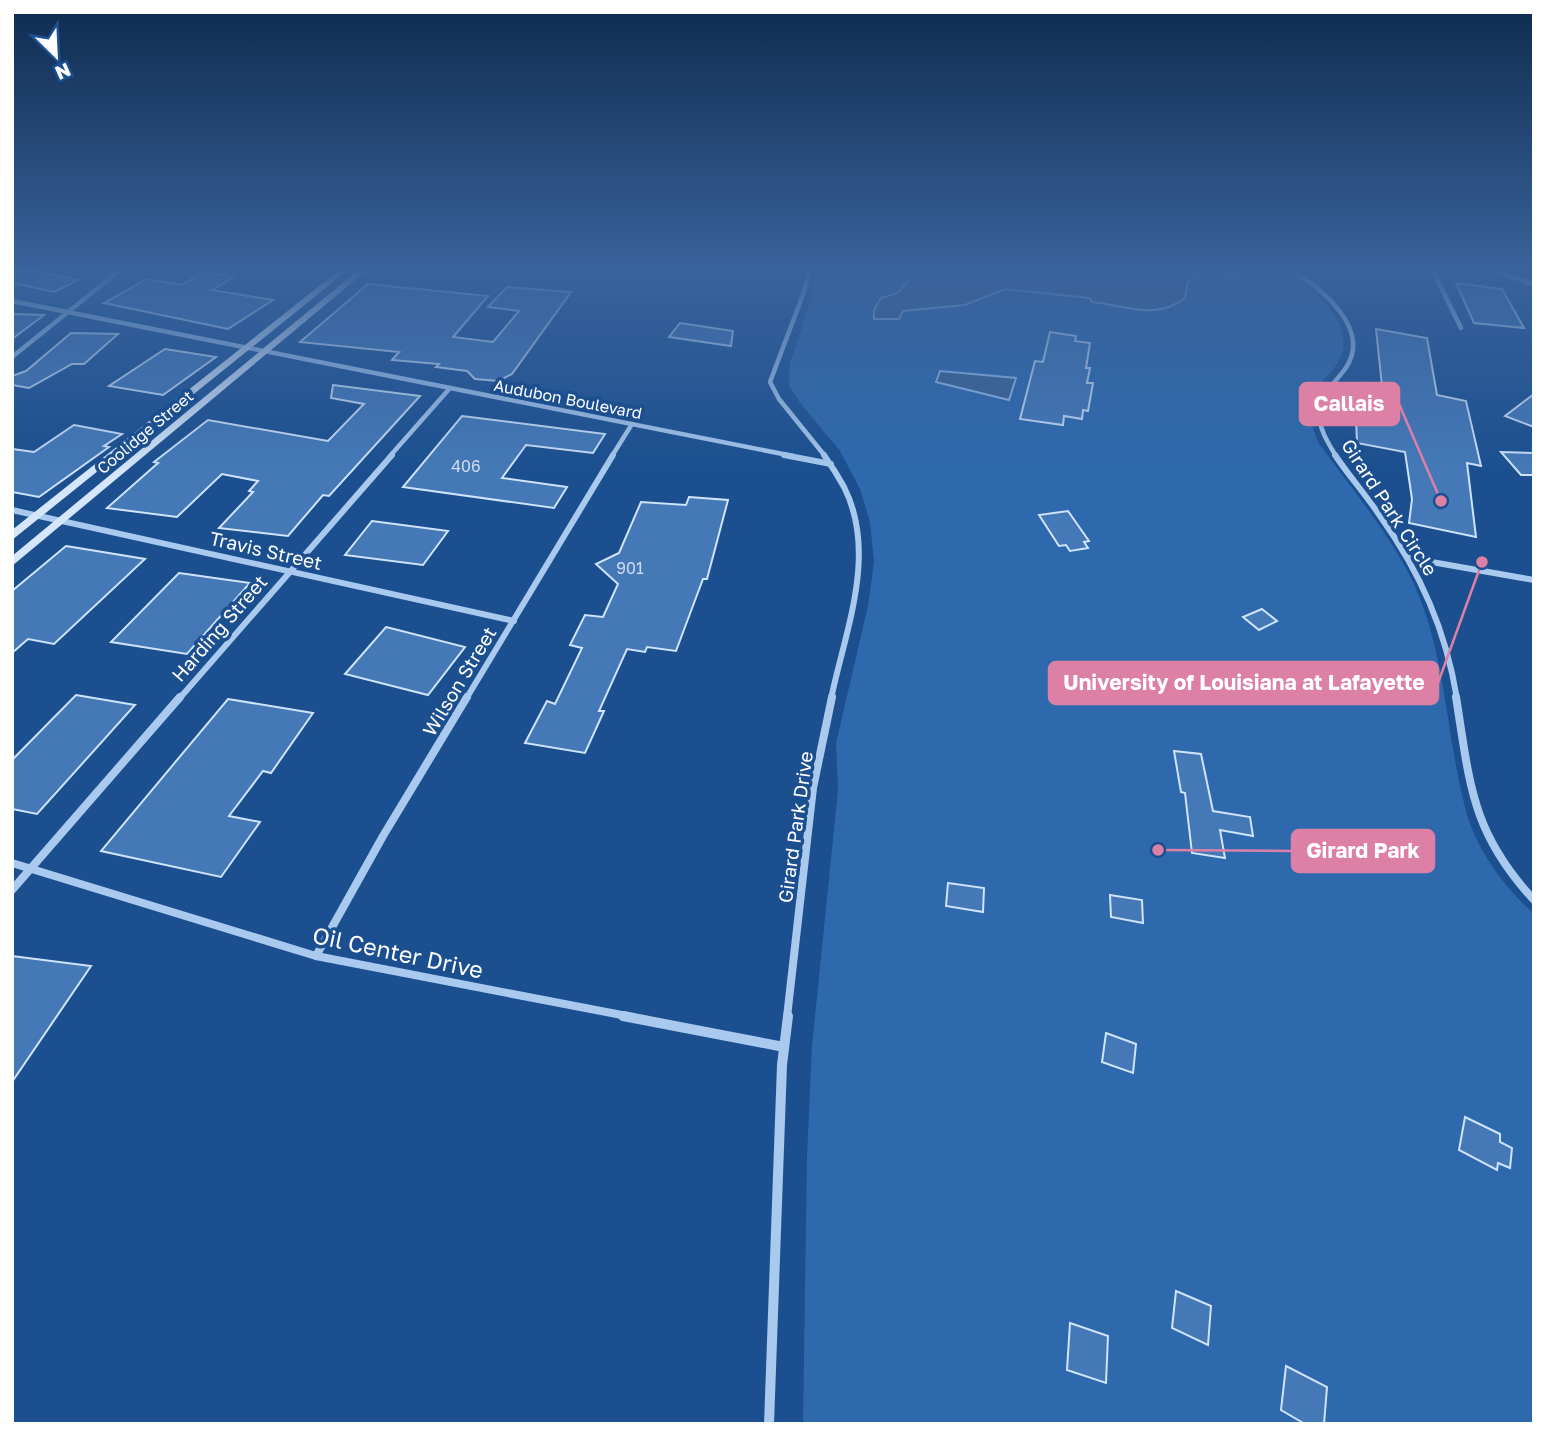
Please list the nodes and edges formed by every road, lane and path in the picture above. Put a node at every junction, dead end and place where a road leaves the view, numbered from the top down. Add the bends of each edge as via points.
1 (36, 338) edge
2 (199, 338) edge
3 (261, 338) edge
4 (282, 338) edge
5 (787, 338) edge
6 (1351, 338) edge
7 (249, 348) junction
8 (267, 351) junction
9 (12, 357) edge
10 (450, 388) junction
11 (632, 424) junction
12 (831, 464) junction
13 (12, 510) edge
14 (38, 515) junction
15 (62, 521) junction
16 (12, 536) edge
17 (1409, 558) junction
18 (12, 562) edge
19 (289, 571) junction
20 (1534, 580) edge
21 (514, 621) junction
22 (12, 863) edge
23 (30, 869) junction
24 (12, 890) edge
25 (1534, 900) edge
26 (316, 956) junction
27 (784, 1047) junction
28 (769, 1424) edge

1 - 9 street
2 - 7 street, Audubon Boulevard
3 - 7 street, Coolidge Street
4 - 8 street, Coolidge Street
5 - 12 street, Girard Park Drive via 770,382
6 - 17 street, Girard Park Circle via 1351,360 1326,392 1320,420 1337,455
7 - 8 street, Audubon Boulevard
7 - 14 street, Coolidge Street
8 - 10 street, Audubon Boulevard
8 - 15 street, Coolidge Street
10 - 11 street, Audubon Boulevard
10 - 19 street, Harding Street
11 - 12 street, Audubon Boulevard
11 - 21 street, Wilson Street
12 - 27 street, Girard Park Drive via 849,499 857,530 857,591 813,788
13 - 14 street, Travis Street
14 - 15 street, Travis Street
14 - 16 street, Coolidge Street
15 - 18 street, Coolidge Street
15 - 19 street, Travis Street
17 - 20 street
17 - 25 street, Girard Park Circle via 1445,640 1479,816 1505,867
19 - 21 street, Travis Street
19 - 23 street, Harding Street
21 - 26 street, Wilson Street
22 - 23 street, Oil Center Drive
23 - 24 street, Harding Street
23 - 26 street, Oil Center Drive
26 - 27 street, Oil Center Drive
27 - 28 street, Girard Park Drive

